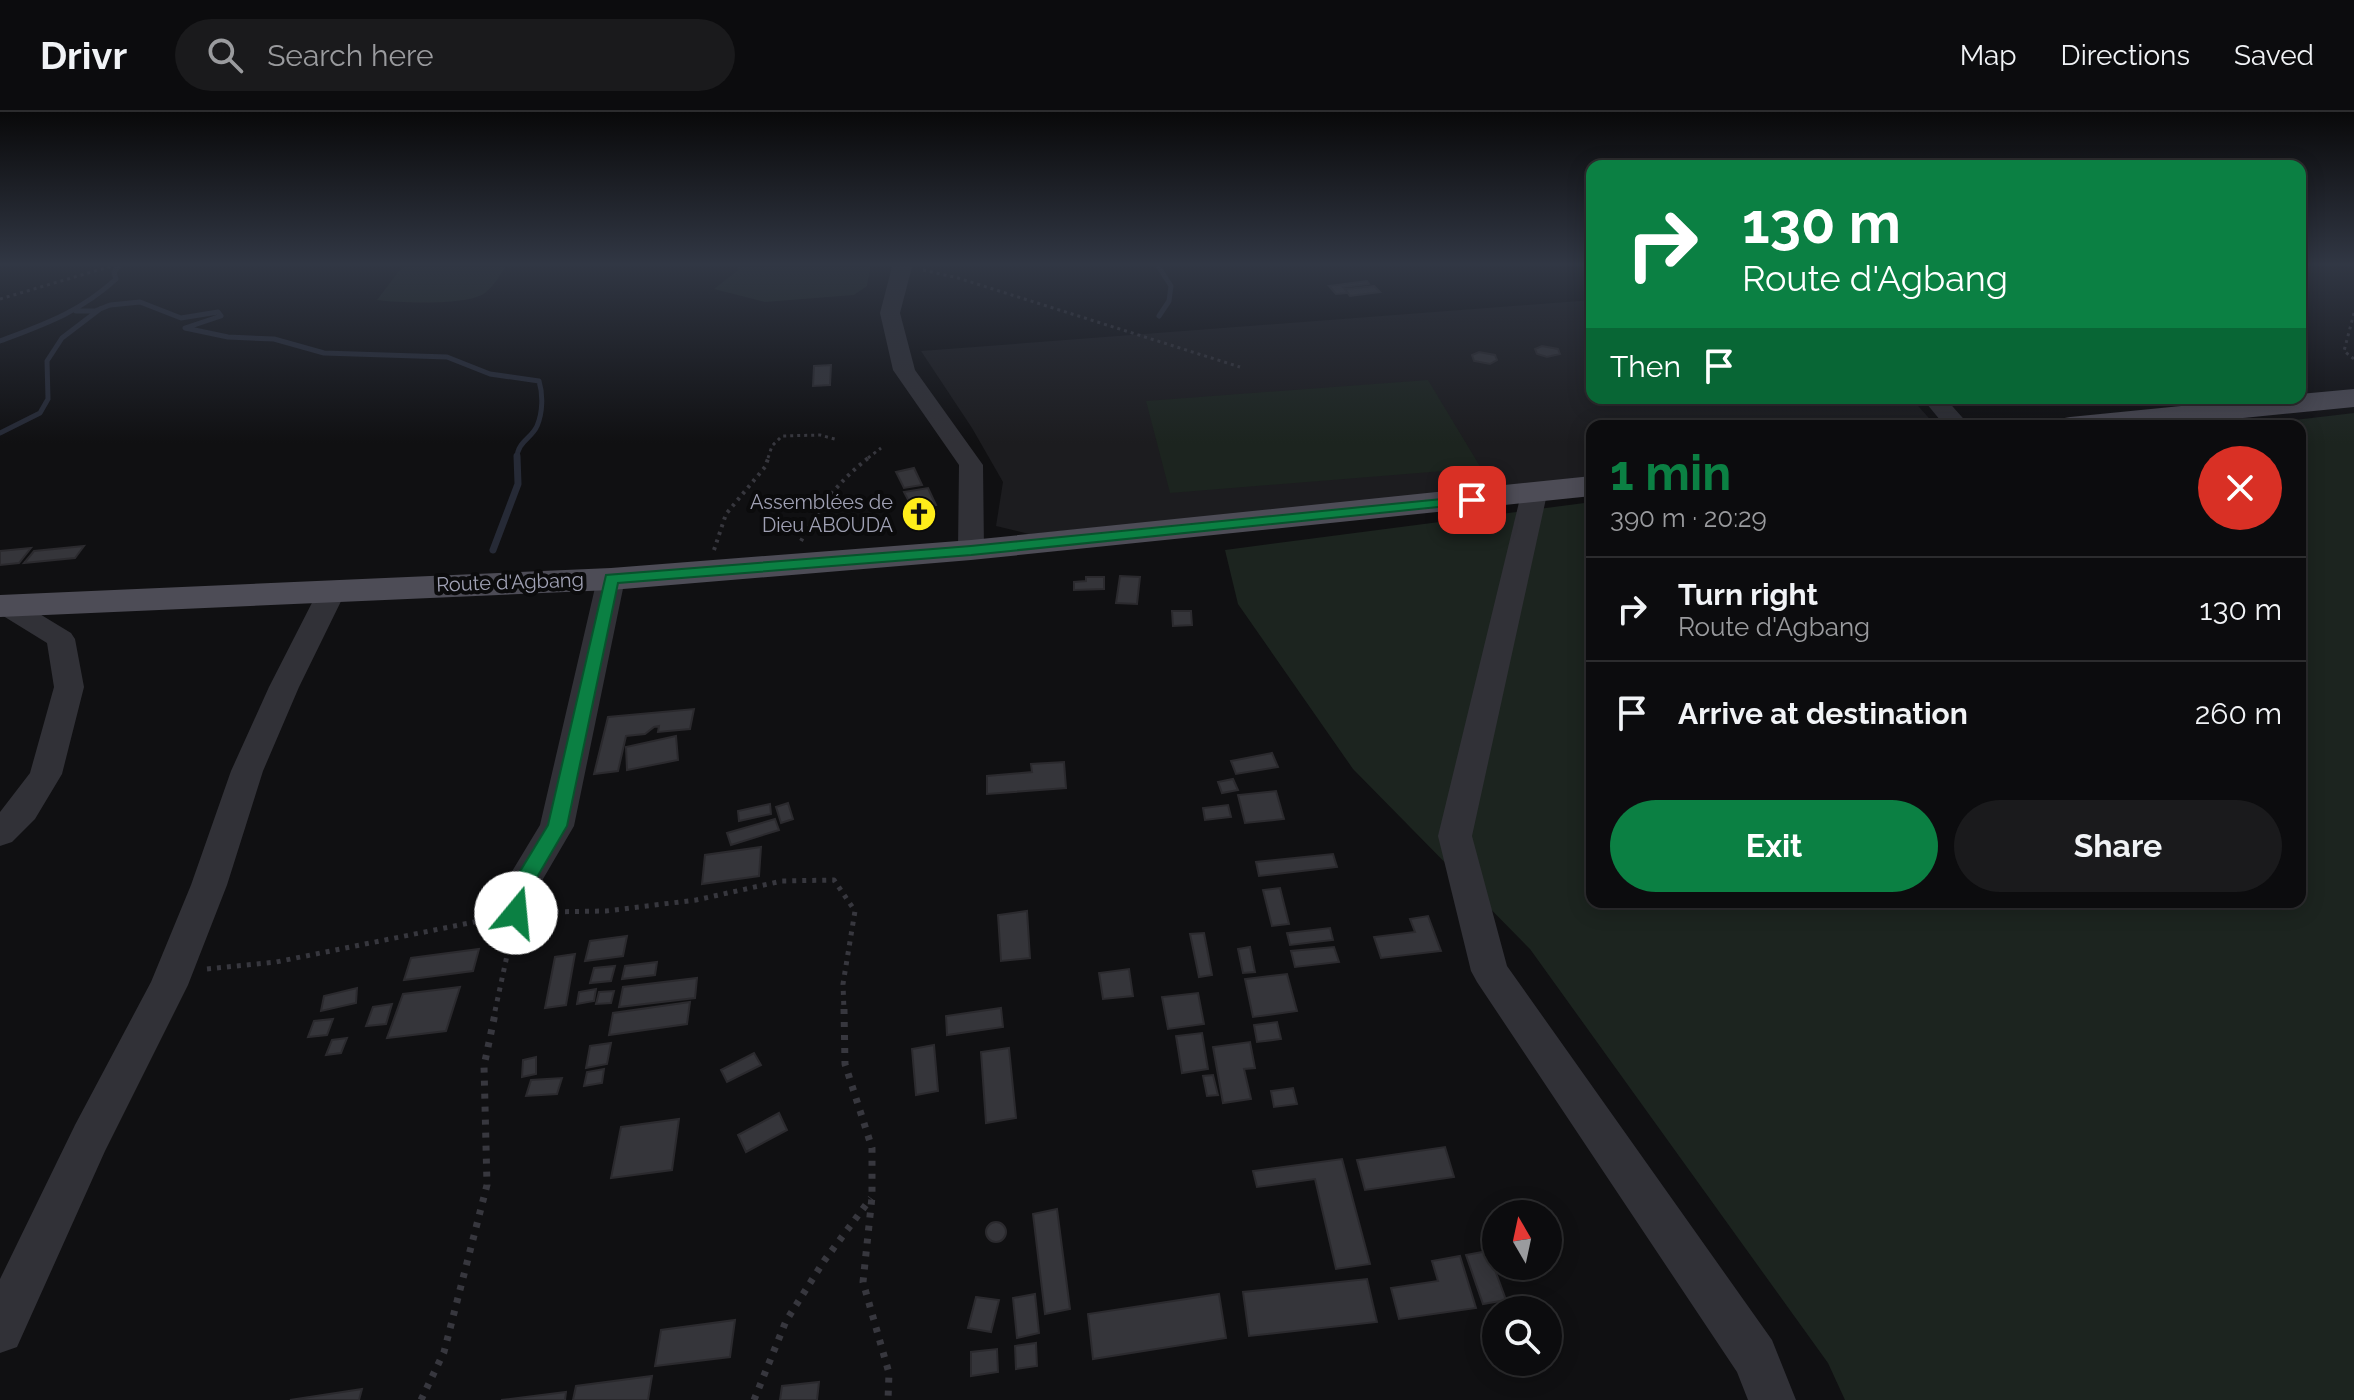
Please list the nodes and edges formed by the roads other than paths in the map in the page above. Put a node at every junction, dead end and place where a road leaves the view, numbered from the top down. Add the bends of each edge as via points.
1 (892, 323) edge
2 (2354, 398) edge
3 (2306, 403) edge
4 (1938, 404) edge
5 (2293, 404) edge
6 (1953, 420) edge
7 (2131, 420) edge
8 (1586, 487) edge
9 (1534, 494) junction
10 (971, 550) junction
11 (611, 579) junction
12 (333, 589) junction
13 (2, 606) edge
14 (0, 833) edge
15 (516, 913) road end
16 (0, 1330) edge
17 (1772, 1400) edge

1 - 10 street via 904,370 971,465
2 - 3 main road
4 - 6 street
5 - 7 main road
8 - 9 main road, Route d'Agbang
9 - 10 main road, Route d'Agbang
9 - 17 street via 1455,836 1490,971 1755,1357
10 - 11 main road, Route d'Agbang
11 - 12 main road, Route d'Agbang
11 - 15 street via 557,826 526,878
12 - 13 main road, Route d'Agbang
12 - 16 street via 247,771 175,972
13 - 14 street via 61,639 69,687 46,774

